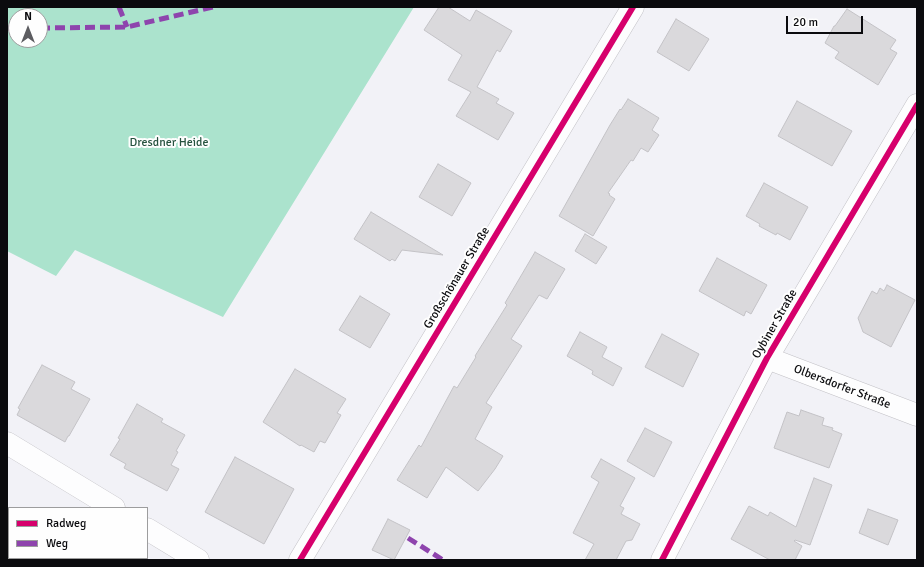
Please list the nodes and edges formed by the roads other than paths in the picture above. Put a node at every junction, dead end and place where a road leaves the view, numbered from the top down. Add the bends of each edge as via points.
1 (633, 7) edge
2 (917, 105) edge
3 (767, 358) junction
4 (917, 415) edge
5 (7, 442) edge
6 (112, 507) edge
7 (148, 530) edge
8 (198, 560) edge
9 (300, 560) edge
10 (662, 560) edge

1 - 9 street, Großschönauer Straße
2 - 3 street, Oybiner Straße
3 - 4 street, Olbersdorfer Straße
3 - 10 street, Oybiner Straße
5 - 6 street
7 - 8 street

